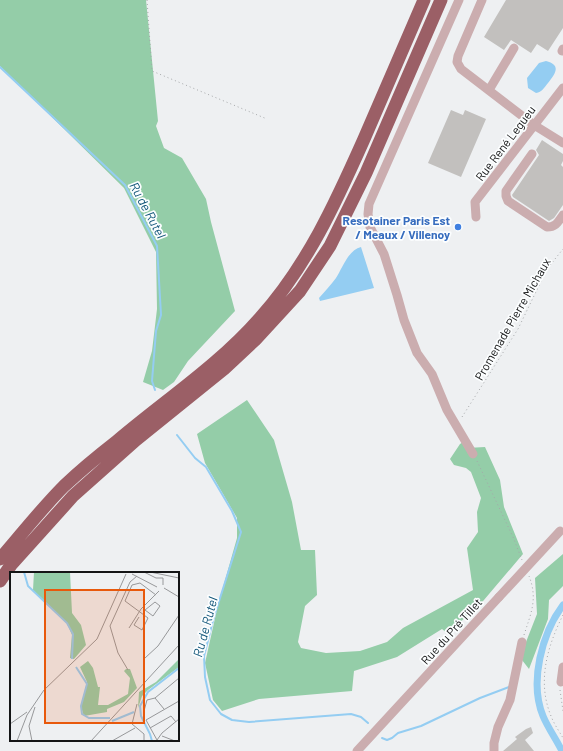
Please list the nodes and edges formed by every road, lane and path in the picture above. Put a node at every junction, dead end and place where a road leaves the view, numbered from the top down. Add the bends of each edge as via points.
1 (147, 0) edge
2 (424, 0) edge
3 (441, 0) edge
4 (459, 0) edge
5 (482, 0) edge
6 (514, 48) dead end
7 (563, 88) edge
8 (489, 90) junction
9 (267, 119) dead end
10 (534, 125) junction
11 (563, 143) edge
12 (532, 154) dead end
13 (494, 177) junction
14 (509, 188) junction
15 (563, 215) edge
16 (476, 217) dead end
17 (563, 249) edge
18 (462, 417) dead end
19 (473, 454) joint
20 (562, 529) edge
21 (0, 559) edge
22 (524, 564) dead end
23 (529, 576) dead end
24 (0, 581) edge
25 (563, 615) edge
26 (522, 642) joint
27 (563, 667) edge
28 (561, 682) joint
29 (563, 711) edge
30 (562, 735) edge
31 (563, 738) edge
32 (357, 751) edge
33 (494, 751) edge

1 - 9 path via 152,71
2 - 21 highway via 334,205 307,254 276,299 240,340 216,362 116,441 64,487
3 - 24 highway via 362,180 330,246 300,291 224,369 136,440 73,496 11,565
4 - 19 street via 369,204 368,214 370,227 384,254 417,353 432,374 447,410
5 - 8 street via 457,62
6 - 8 street
7 - 10 street, Rue René Legueu
8 - 10 street
10 - 11 street
10 - 13 street, Rue René Legueu
12 - 14 street
13 - 14 street
13 - 16 street, Rue René Legueu via 475,202
14 - 15 street via 506,191 508,201 547,227 557,224
17 - 18 path, Promenade Pierre Michaux via 547,269 518,329
19 - 22 path
20 - 32 street, Rue du Pré Tillet, bridge
23 - 26 path via 534,597 533,607
25 - 30 path via 549,649 544,680 551,716
26 - 33 street via 510,700 498,727
27 - 28 street
28 - 29 path
30 - 31 path

